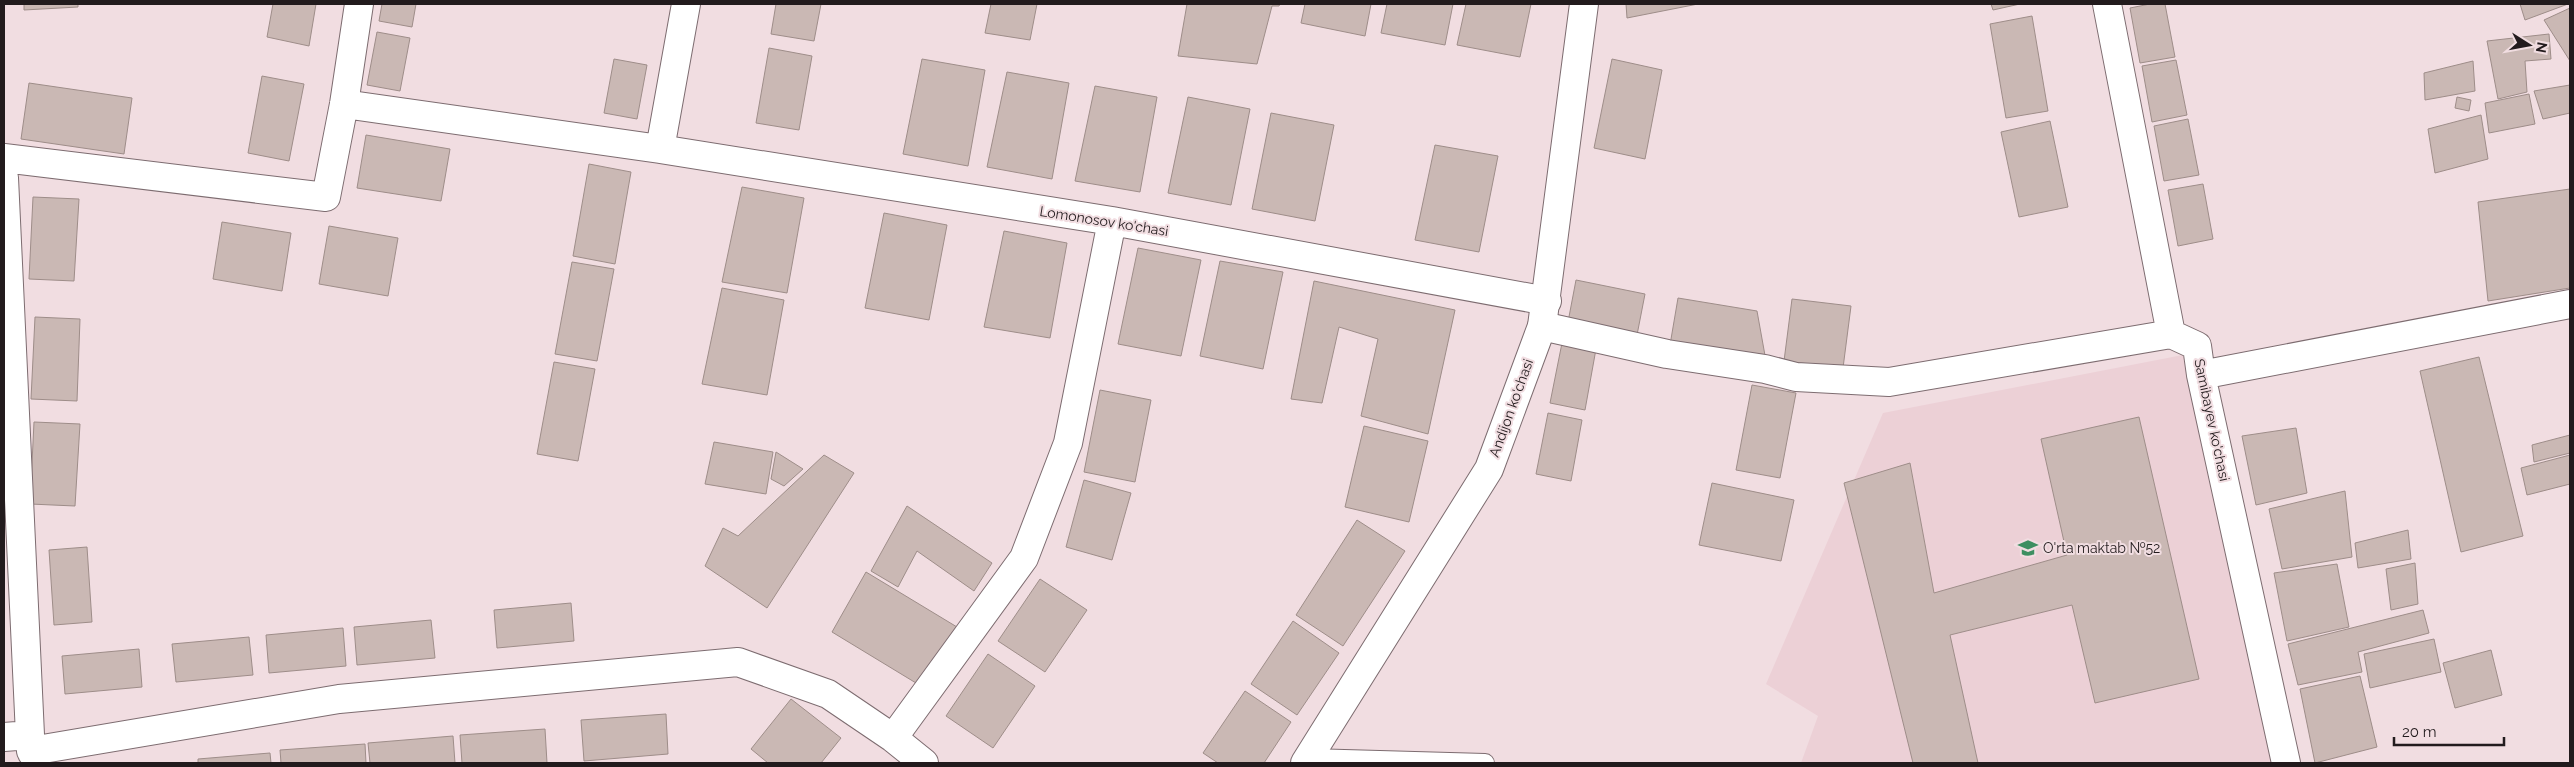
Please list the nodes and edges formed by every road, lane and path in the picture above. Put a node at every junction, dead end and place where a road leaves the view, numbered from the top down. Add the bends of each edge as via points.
1 (359, 4) edge
2 (686, 4) edge
3 (1584, 4) edge
4 (2107, 4) edge
5 (344, 104) junction
6 (660, 149) junction
7 (4, 158) edge
8 (4, 178) edge
9 (1112, 221) junction
10 (2570, 304) edge
11 (1544, 313) junction
12 (2172, 334) junction
13 (2201, 375) junction
14 (24, 747) edge
15 (909, 755) edge
16 (1307, 760) edge
17 (1485, 763) edge
18 (2286, 763) edge

1 - 5 street
2 - 6 street
3 - 11 street, Andijon ko'chasi
4 - 12 street
5 - 6 street, Lomonosov ko'chasi
5 - 7 street via 326,197
6 - 9 street, Lomonosov ko'chasi
8 - 14 street
9 - 11 street, Lomonosov ko'chasi
9 - 15 street via 1068,444 1024,558
10 - 13 street
11 - 12 street, Lomonosov ko'chasi via 1667,354 1766,369 1796,377 1889,382
11 - 16 street, Andijon ko'chasi via 1489,469
12 - 13 street, Samibayev ko'chasi via 2197,346
13 - 18 street, Samibayev ko'chasi
14 - 15 street via 339,699 738,662 828,694
16 - 17 lane

